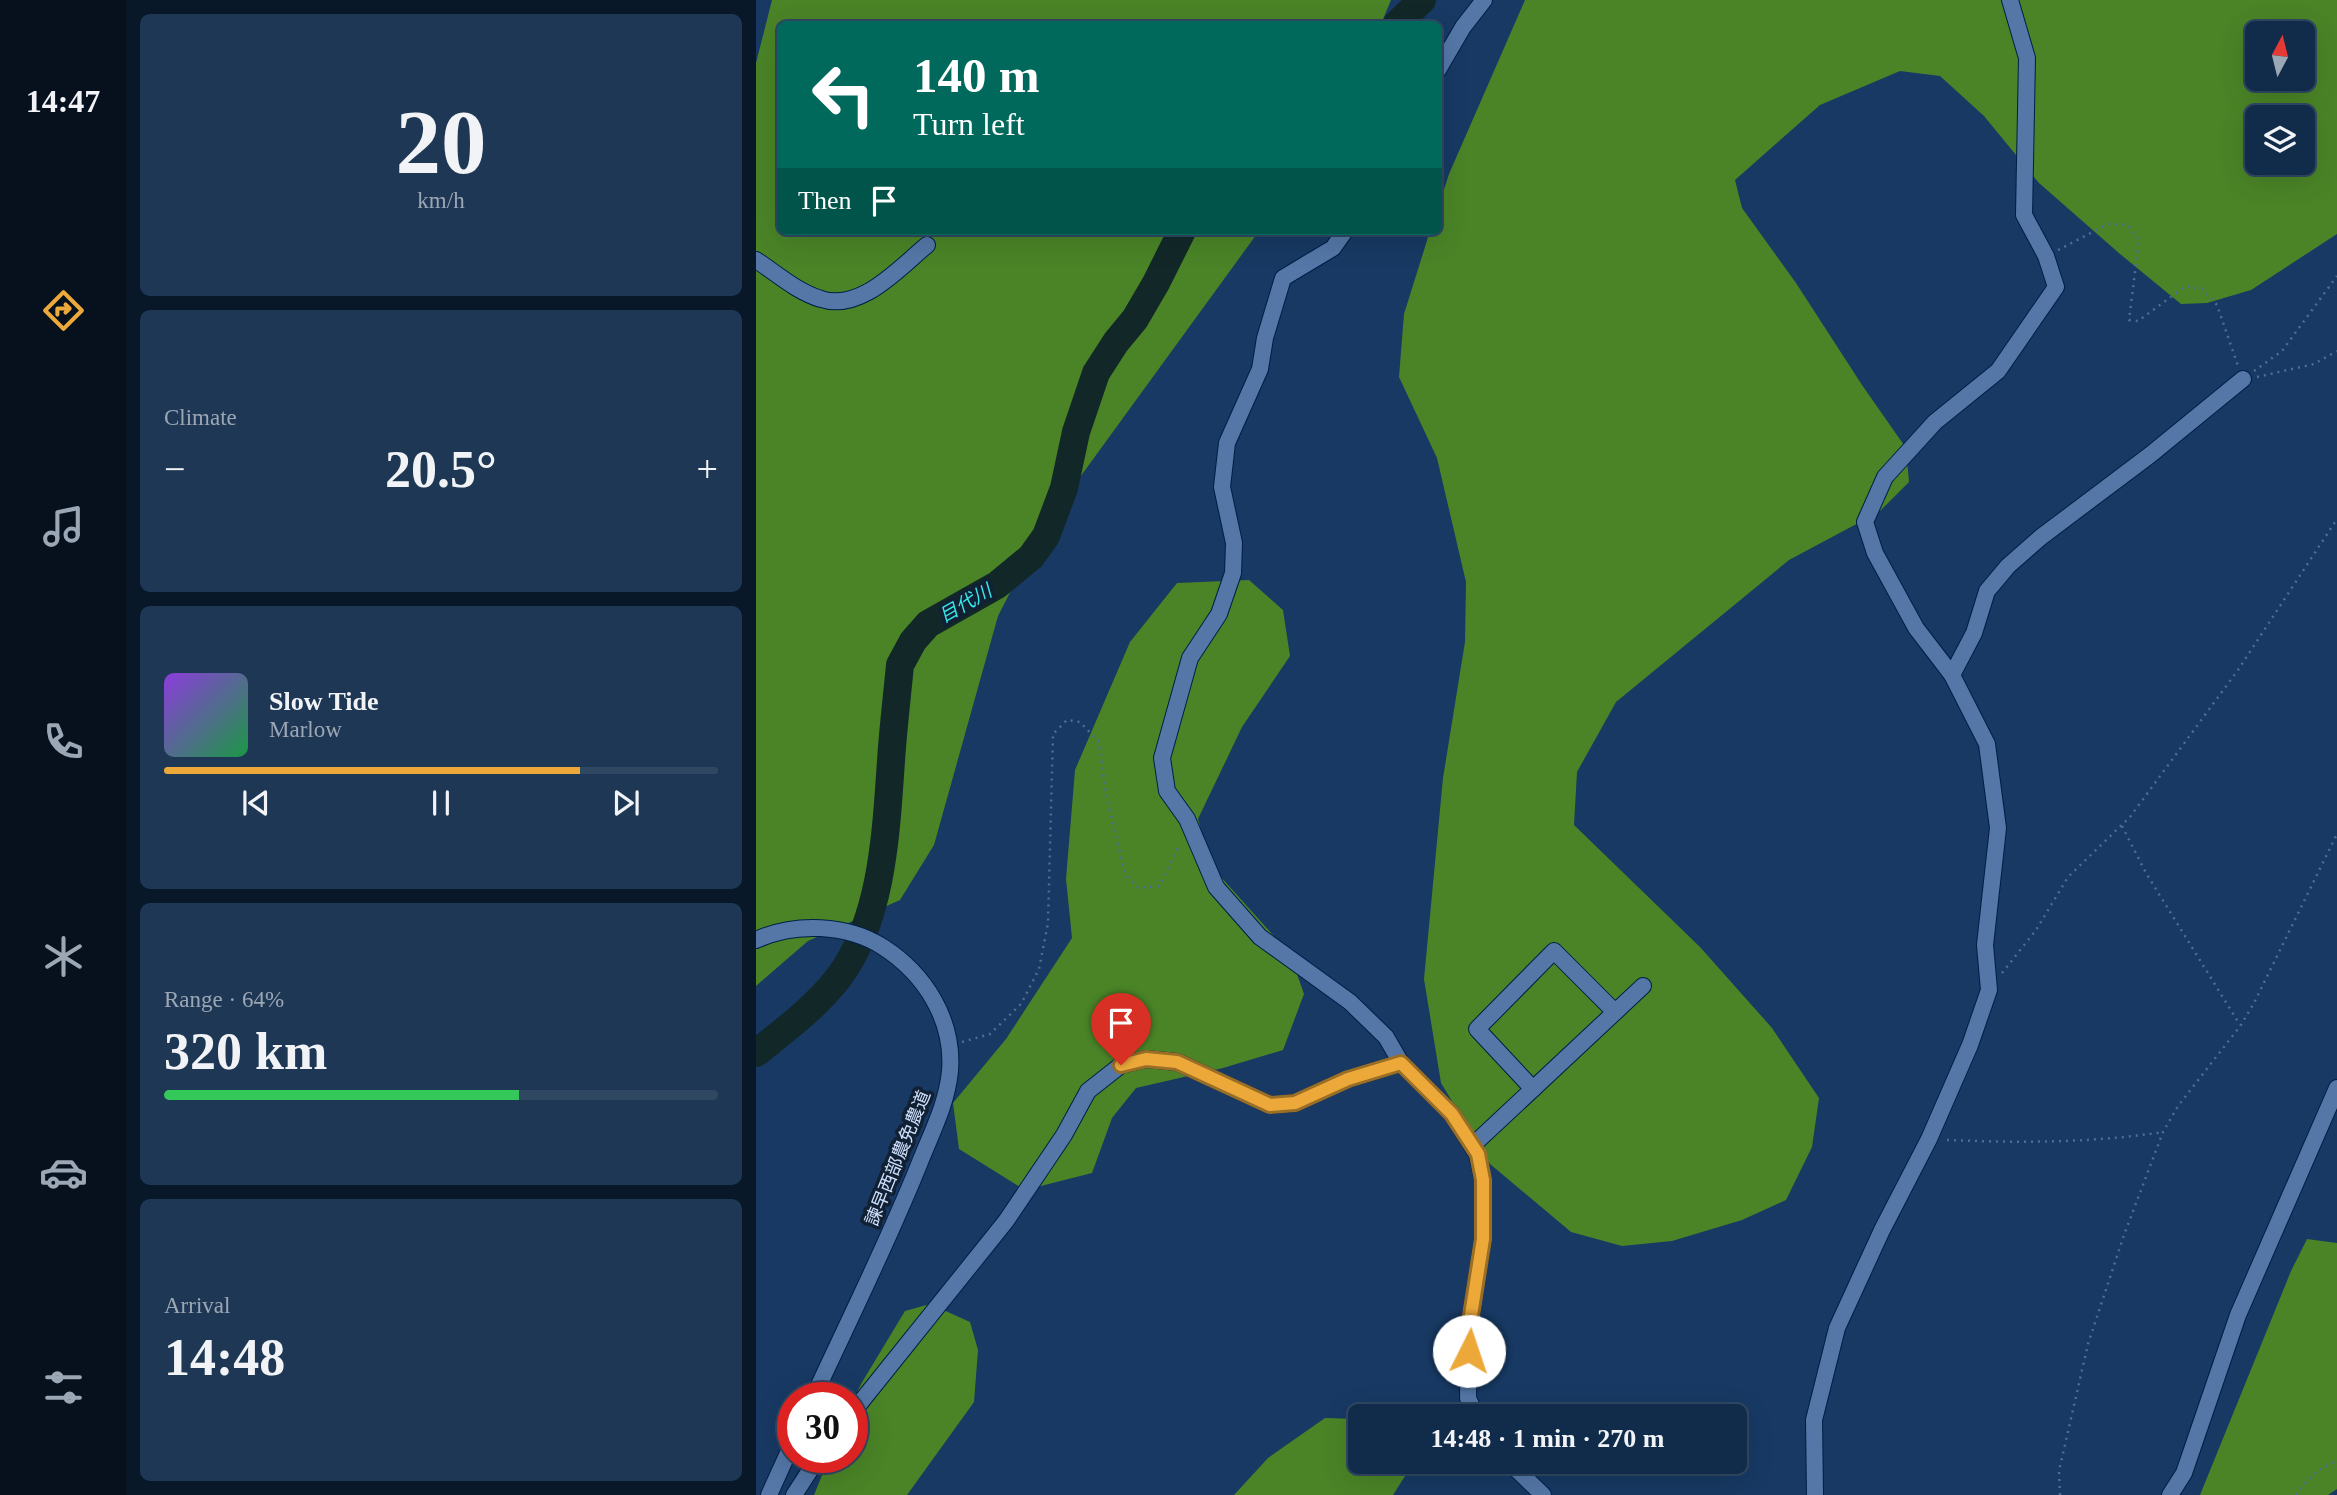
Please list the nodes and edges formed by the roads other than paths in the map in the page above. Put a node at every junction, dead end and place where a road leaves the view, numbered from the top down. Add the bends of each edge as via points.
1 (1484, 0) edge
2 (2010, 0) edge
3 (1442, 63) edge
4 (1342, 235) edge
5 (927, 245) dead end
6 (756, 260) edge
7 (2243, 379) road end
8 (1952, 676) junction
9 (756, 940) edge
10 (1643, 986) dead end
11 (1615, 1012) junction
12 (1401, 1063) junction
13 (1533, 1088) junction
14 (2337, 1088) edge
15 (1472, 1146) junction
16 (820, 1382) edge
17 (868, 1393) edge
18 (1471, 1404) edge
19 (779, 1473) edge
20 (808, 1473) edge
21 (1521, 1474) edge
22 (769, 1495) edge
23 (794, 1495) edge
24 (1543, 1495) edge
25 (1815, 1495) edge
26 (2170, 1495) edge

1 - 3 street
2 - 8 street via 2027,58 2024,215 2056,287 1998,371 1935,422 1885,477 1865,522 1875,553 1916,628
4 - 12 street via 1333,248 1283,278 1261,369 1227,443 1222,487 1234,543 1233,573 1219,614 1190,657 1162,758 1167,791 1186,819 1216,887 1260,937 1350,1002 1386,1037
5 - 6 street via 885,280 844,302 821,299
7 - 8 street via 2008,566 1987,591 1974,633
8 - 25 street via 1987,744 1998,828 1985,945 1989,990 1930,1139 1837,1328 1814,1420
9 - 16 street, 諫早西部農免農道 via 809,928 842,929 873,941 904,960 918,976 946,1025 950,1070 944,1101 908,1192
10 - 11 street
11 - 13 street
11 - 13 street via 1554,951 1477,1029
12 - 15 street via 1452,1114
12 - 17 street via 1348,1079 1295,1103 1270,1105 1177,1062 1146,1059 1121,1065 1087,1091 1064,1135 1006,1221
13 - 15 street
14 - 26 street via 2238,1315 2184,1473
15 - 18 street via 1483,1180 1483,1239 1469,1328
19 - 22 street
20 - 23 street
21 - 24 street

